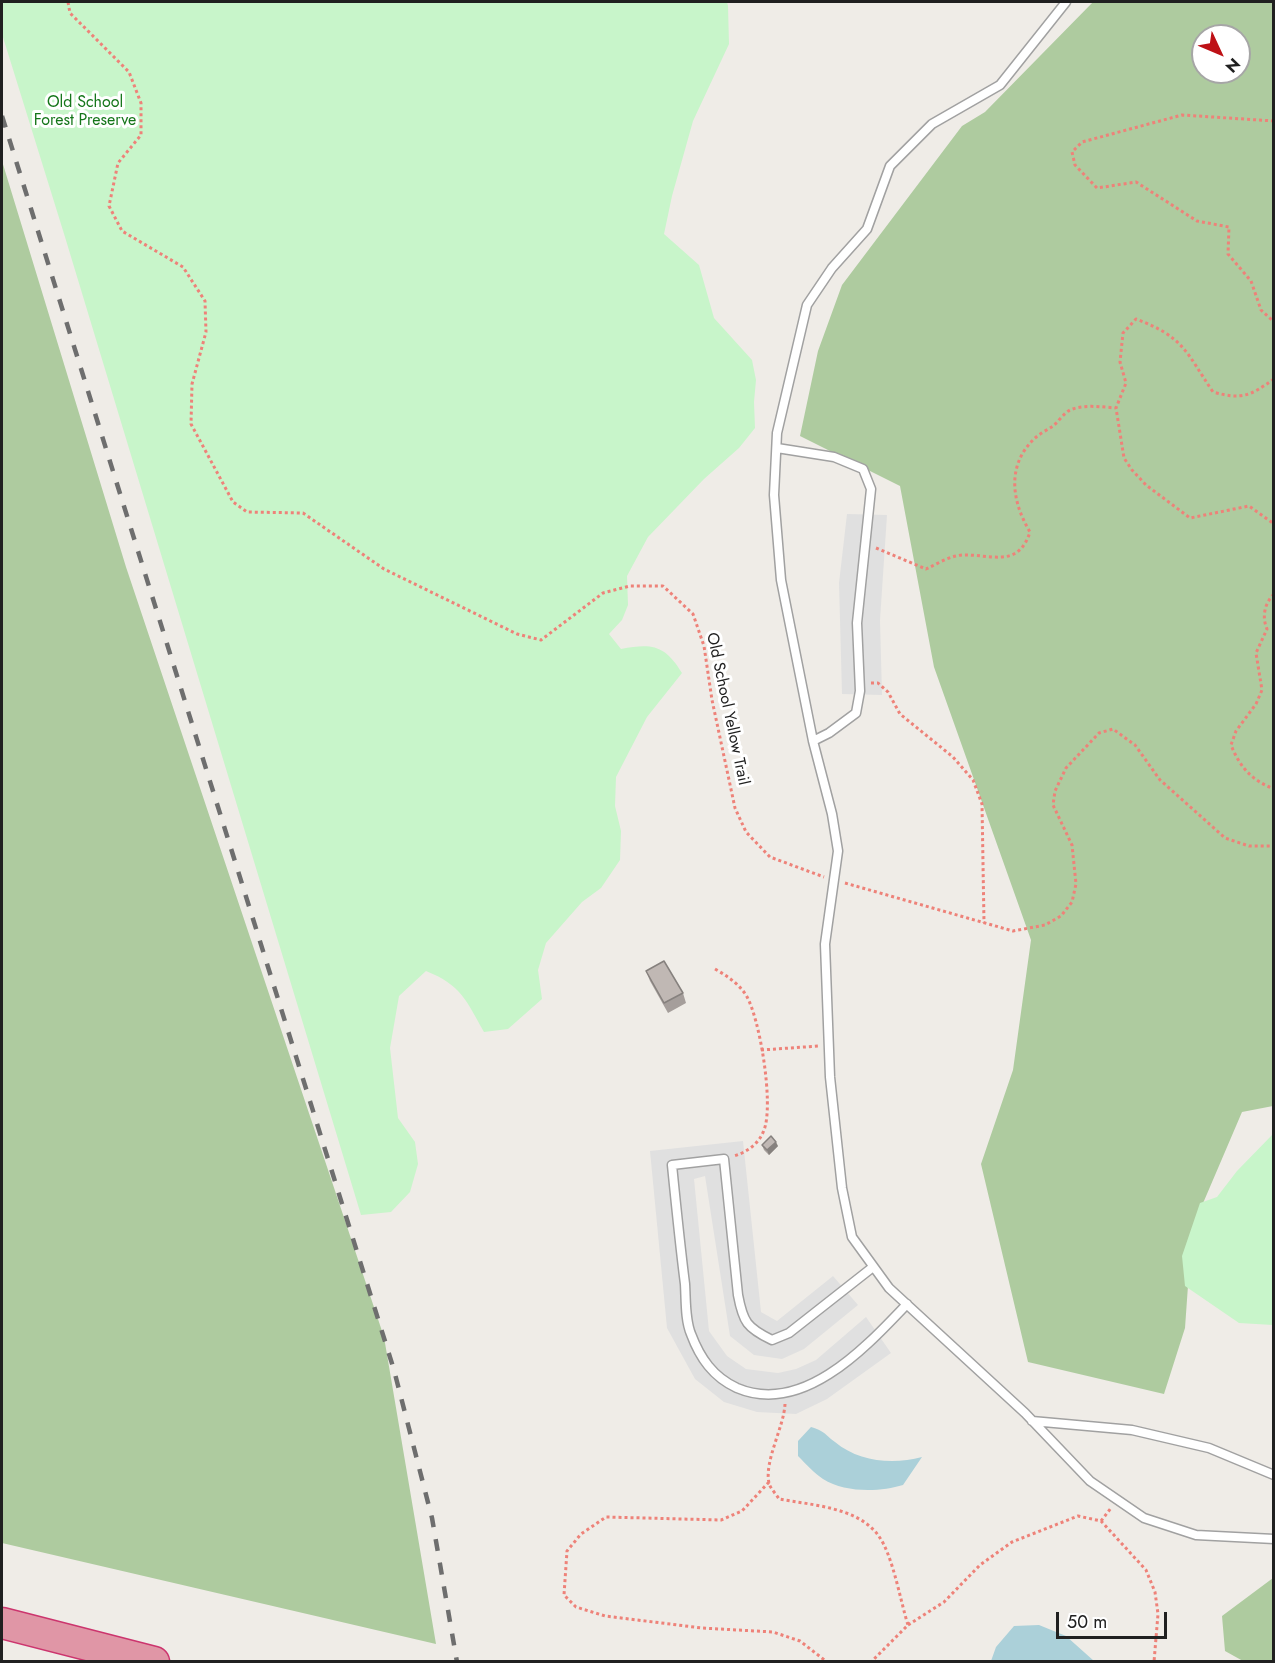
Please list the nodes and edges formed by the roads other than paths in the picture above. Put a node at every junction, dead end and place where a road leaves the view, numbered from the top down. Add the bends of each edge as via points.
1 (1066, 2) edge
2 (777, 448) junction
3 (813, 741) junction
4 (873, 1267) junction
5 (907, 1304) junction
6 (1032, 1421) junction
7 (1274, 1475) edge
8 (1274, 1539) edge
9 (2, 1623) edge
10 (154, 1662) edge

1 - 2 lane via 1000,85 932,124 890,166 867,229 832,268 807,305 777,433
2 - 3 lane via 774,495 782,580
2 - 3 lane via 834,457 863,469 871,489 857,623 860,683 856,713
3 - 4 lane via 838,851 825,944 830,1077 842,1188 852,1237
4 - 5 lane
4 - 5 lane via 789,1333 772,1340 752,1330 741,1315 723,1159 672,1165 690,1332 705,1365 726,1383 748,1392 772,1395 822,1378 880,1332
5 - 6 lane
6 - 7 lane via 1132,1430 1209,1448
6 - 8 lane via 1090,1481 1144,1518 1196,1535
9 - 10 highway

